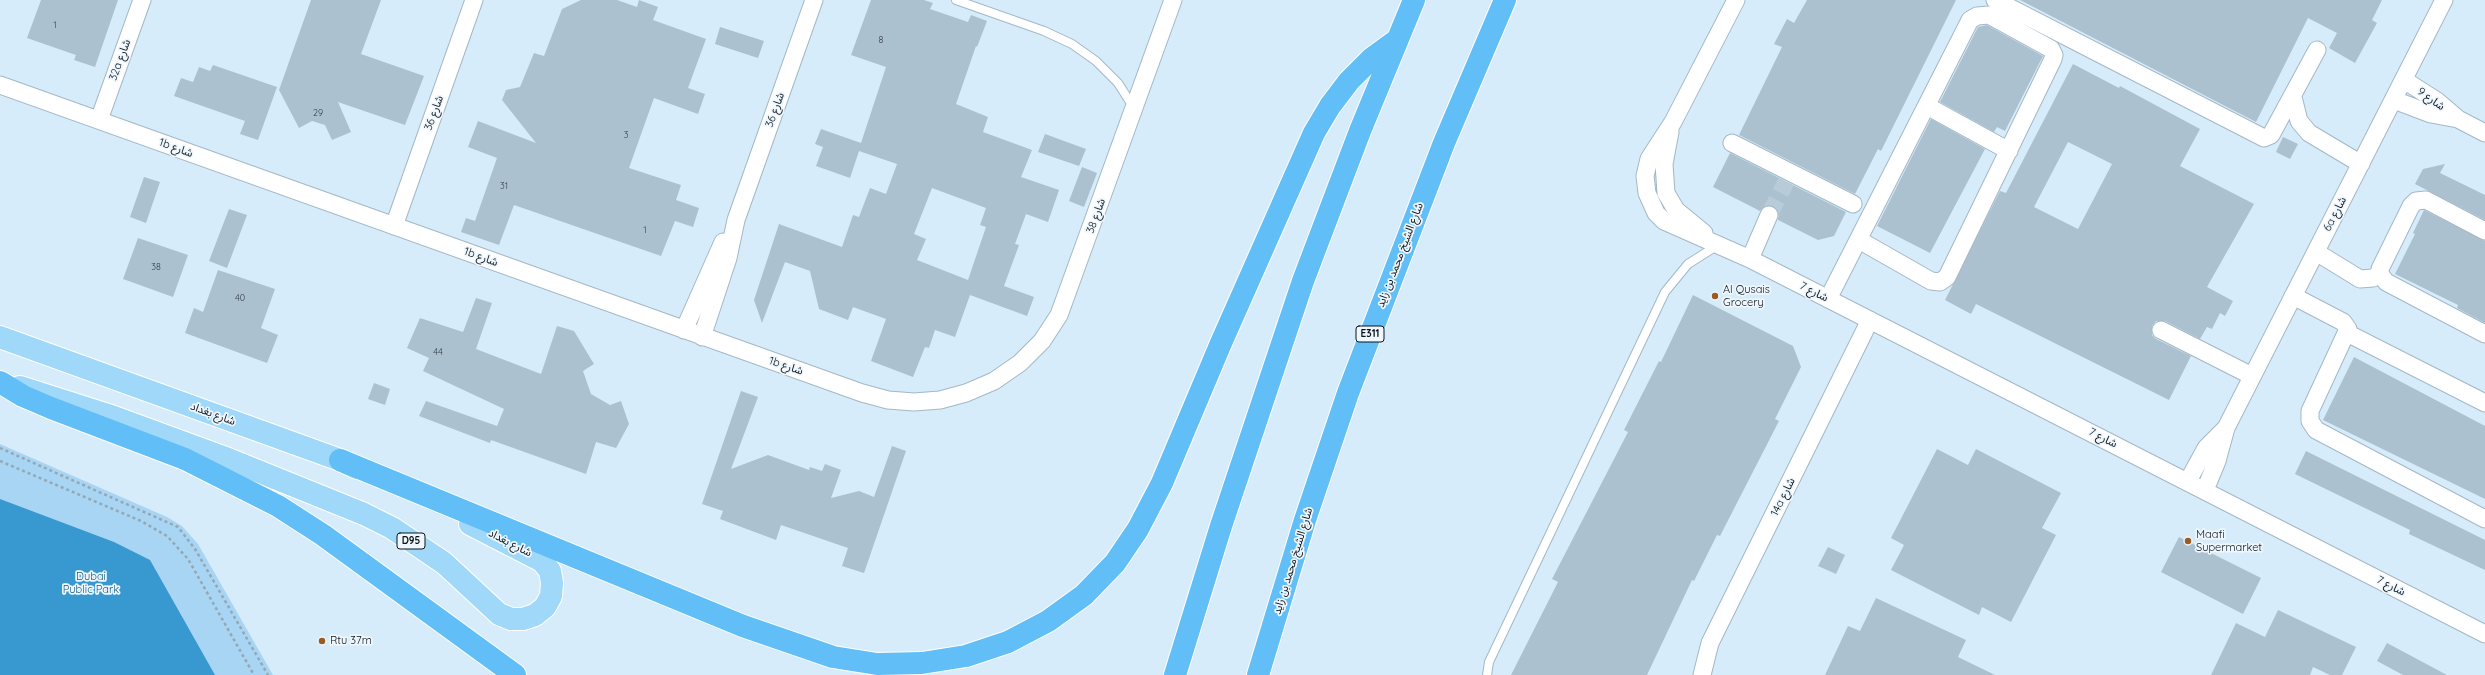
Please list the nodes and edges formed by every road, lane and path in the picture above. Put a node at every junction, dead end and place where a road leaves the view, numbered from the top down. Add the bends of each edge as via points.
1 (142, 0) edge
2 (474, 0) edge
3 (814, 0) edge
4 (956, 0) edge
5 (1173, 0) edge
6 (1414, 0) edge
7 (1504, 0) edge
8 (1736, 0) edge
9 (1995, 0) edge
10 (2444, 0) edge
11 (1397, 40) junction
12 (2317, 50) dead end
13 (2404, 80) junction
14 (0, 85) edge
15 (2292, 97) junction
16 (2394, 100) junction
17 (1927, 106) junction
18 (1134, 108) junction
19 (2458, 119) junction
20 (99, 120) junction
21 (2485, 133) edge
22 (1732, 143) dead end
23 (2009, 151) junction
24 (2361, 164) junction
25 (1853, 204) dead end
26 (1769, 215) tunnel mouth
27 (736, 220) junction
28 (394, 226) junction
29 (2485, 231) edge
30 (1859, 240) junction
31 (1719, 244) junction
32 (2316, 252) junction
33 (1750, 259) junction
34 (2380, 274) junction
35 (2293, 296) junction
36 (1828, 299) junction
37 (1870, 320) junction
38 (684, 330) junction
39 (2161, 330) dead end
40 (2347, 333) junction
41 (2485, 334) edge
42 (0, 337) edge
43 (702, 337) junction
44 (2252, 376) junction
45 (0, 381) edge
46 (966, 393) joint
47 (2485, 403) edge
48 (2226, 428) junction
49 (0, 448) edge
50 (0, 460) edge
51 (340, 460) junction
52 (2188, 481) junction
53 (2205, 490) junction
54 (2485, 519) edge
55 (2485, 634) edge
56 (254, 675) edge
57 (268, 675) edge
58 (515, 675) edge
59 (1175, 675) edge
60 (1258, 675) edge
61 (1487, 675) edge
62 (1702, 675) edge

1 - 20 street, 32a شارع
2 - 28 street, شارع 36
3 - 27 street, شارع 36
4 - 18 lane via 1044,31 1072,44 1096,61 1118,83
5 - 18 street, شارع 38
6 - 11 highway
7 - 60 highway, شارع الشيخ محمد بن زايد / E311 via 1444,143 1354,378 1305,520
8 - 31 street, شارع 7 via 1673,122 1664,164 1666,193 1682,217
9 - 15 street via 2260,137 2272,135
10 - 13 street, 6a شارع
11 - 51 highway via 1371,59 1349,81 1314,133 1162,483 1138,529 1115,563 1084,595 1048,621 1008,642 966,656 922,663 877,664 833,657 743,626
11 - 59 highway via 1303,281 1221,526
12 - 15 street
13 - 16 street, 6a شارع
13 - 19 street, شارع 9 via 2433,98
14 - 20 street, 1b شارع
15 - 24 street via 2303,127
16 - 19 street, شارع 9 via 2431,114
16 - 24 street, 6a شارع
17 - 23 street
17 - 23 street via 1970,20 1983,15 1996,19 2051,49 2054,55
17 - 30 street
18 - 46 street, شارع 38 via 1059,315 1042,341 1020,363 994,381
19 - 21 street, شارع 9
20 - 28 street, 1b شارع
22 - 25 street via 1789,176
23 - 30 street via 1944,280 1931,281
24 - 32 street, 6a شارع
26 - 33 street
27 - 38 street, شارع 36
27 - 43 street, شارع 36 via 728,258
28 - 38 street, 1b شارع
29 - 34 street via 2426,200 2416,202 2411,206 2380,269
30 - 36 street
31 - 33 street, شارع 7
31 - 61 lane via 1688,264 1665,292 1489,662
32 - 34 street via 2360,279 2373,278
32 - 35 street, 6a شارع
33 - 36 street, شارع 7
34 - 41 street via 2386,282
35 - 40 street via 2343,322 2348,329
35 - 44 street, 6a شارع
36 - 37 street, شارع 7
37 - 52 street, شارع 7
37 - 62 street, 14a شارع via 1710,643
38 - 43 street, 1b شارع
39 - 44 street
40 - 47 street
40 - 54 street via 2310,411 2310,421 2316,430
42 - 51 main road, شارع بغداد / D95
43 - 46 street, 1b شارع via 888,400 940,400
44 - 48 street, 6a شارع
45 - 51 main road, شارع بغداد / D95 via 59,398 163,435 364,514 398,532 444,563 499,614 511,619 535,615 545,607 551,596 552,583 550,571 542,561
45 - 58 highway via 23,396 51,408 185,459 278,506 323,535
48 - 52 street, 6a شارع via 2206,448
48 - 53 street, 6a شارع via 2217,461
49 - 57 path via 178,527 192,544
50 - 56 path via 141,521 167,536 188,559
52 - 53 street, شارع 7
53 - 55 street, شارع 7

